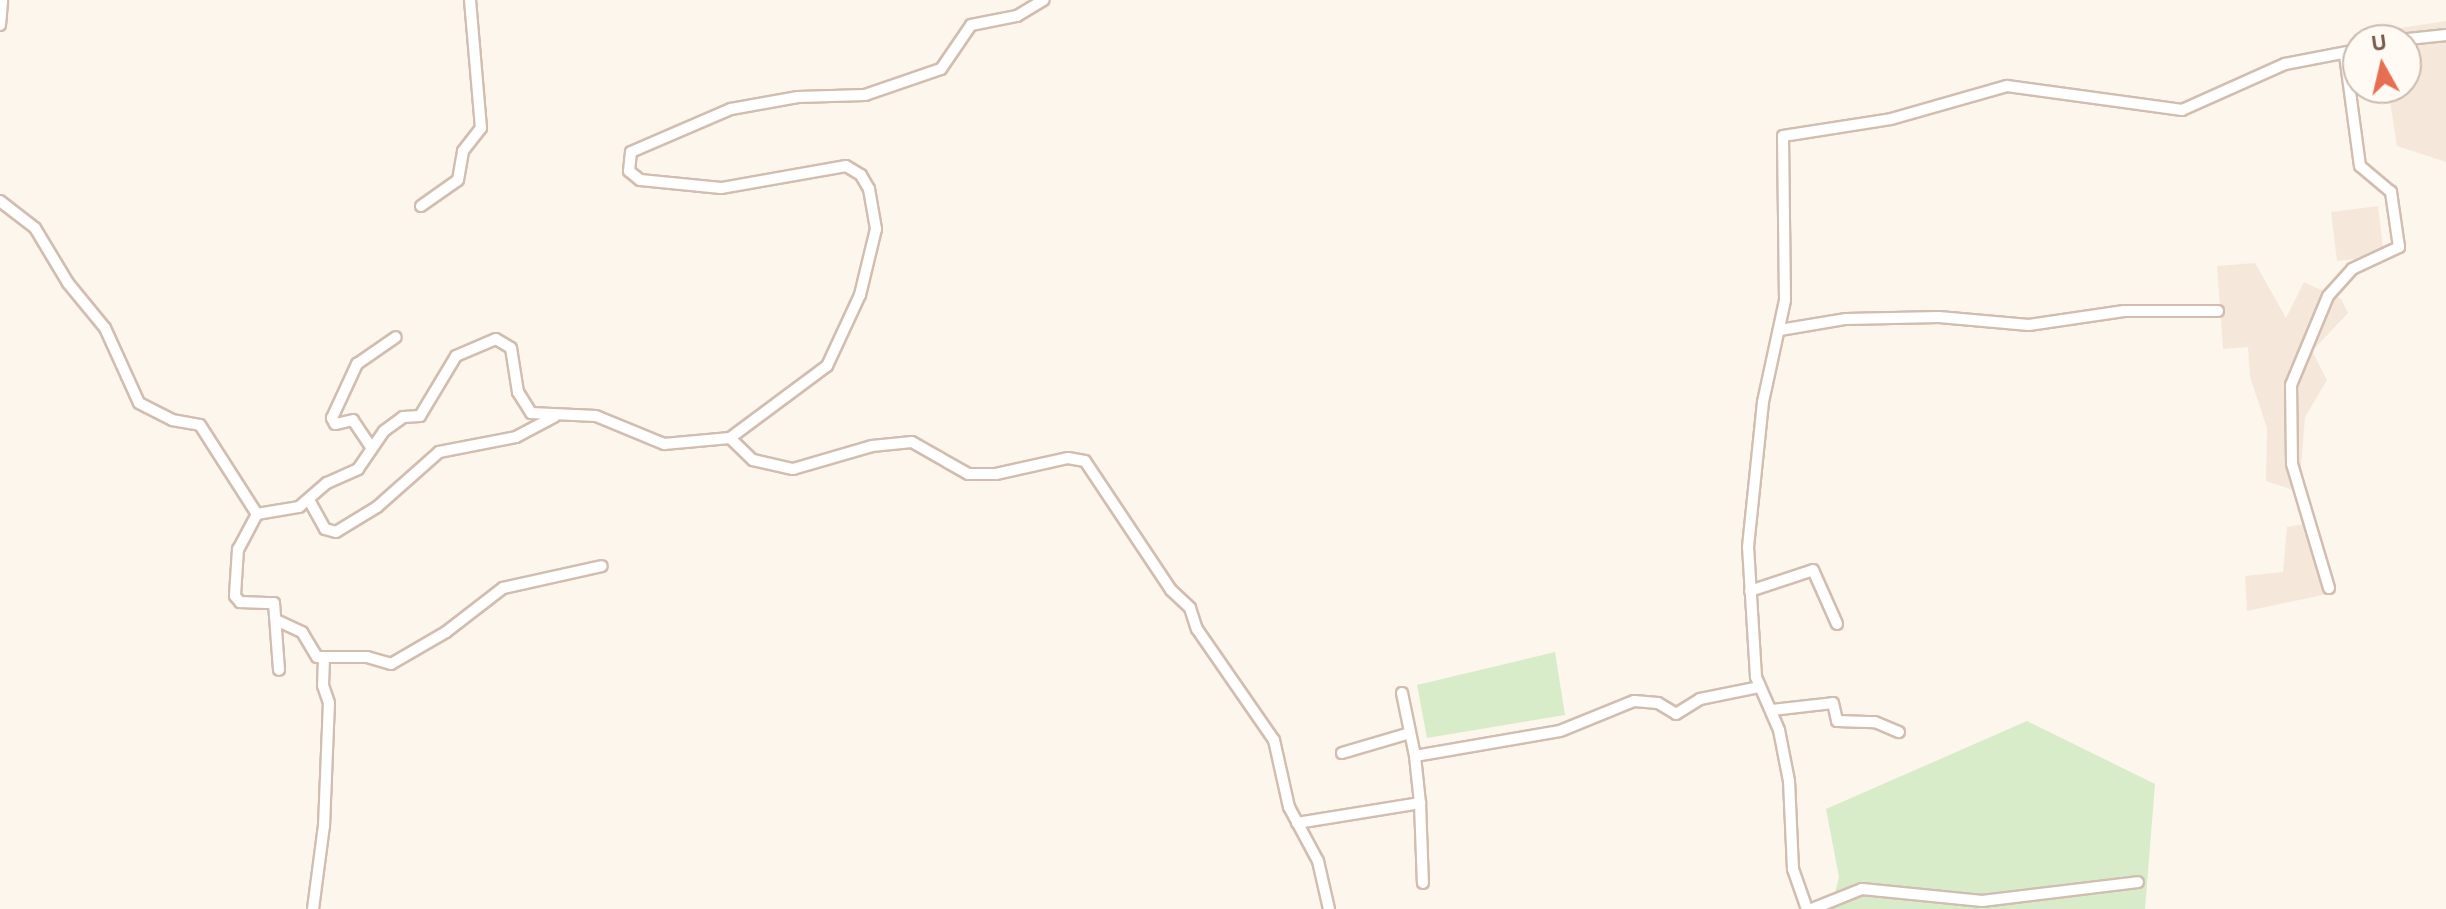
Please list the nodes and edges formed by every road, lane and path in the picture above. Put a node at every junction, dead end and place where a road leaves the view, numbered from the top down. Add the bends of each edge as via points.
1 (2, 0) edge
2 (470, 0) edge
3 (1044, 0) edge
4 (0, 25) edge
5 (2446, 35) edge
6 (2422, 38) edge
7 (2342, 55) edge
8 (2352, 104) edge
9 (0, 201) edge
10 (421, 206) dead end
11 (2218, 311) dead end
12 (1780, 330) junction
13 (396, 337) dead end
14 (559, 414) junction
15 (730, 438) junction
16 (371, 447) junction
17 (309, 500) junction
18 (257, 514) junction
19 (602, 566) dead end
20 (2329, 588) dead end
21 (1750, 591) junction
22 (276, 620) junction
23 (1837, 624) dead end
24 (324, 659) junction
25 (279, 670) dead end
26 (1759, 687) junction
27 (1402, 693) dead end
28 (1772, 710) junction
29 (1899, 732) dead end
30 (1410, 733) junction
31 (1342, 753) dead end
32 (1415, 756) junction
33 (1420, 803) junction
34 (1297, 823) junction
35 (2138, 882) dead end
36 (1423, 883) dead end
37 (313, 909) edge
38 (1329, 909) edge
39 (1809, 909) edge

1 - 4 street
2 - 10 street via 481,128 463,151 458,180
3 - 15 street via 1017,16 973,24 941,69 865,95 798,97 731,109 631,152 629,171 640,180 715,188 846,166 861,175 869,189 876,229 863,282 827,366
5 - 6 street
7 - 12 street via 2285,64 2182,110 2007,86 1891,119 1783,136 1788,237
8 - 20 street via 2360,166 2391,192 2399,247 2352,269 2328,296 2291,385 2292,464
9 - 18 street via 35,228 68,283 105,328 139,403 172,420 196,421
11 - 12 street via 2124,311 2029,325 1939,317 1846,319
12 - 21 street via 1756,456
13 - 16 street via 357,364 332,418 335,424 353,420
14 - 15 street via 596,416 664,444
14 - 16 street via 531,413 518,392 511,348 488,340 456,356 417,419 403,417
14 - 17 street via 516,437 439,452 377,507 336,532 325,529
15 - 34 street via 753,460 793,469 872,446 912,442 968,474 996,474 1068,458 1085,461 1261,716 1279,749
16 - 17 street via 358,469 327,483
17 - 18 street via 280,513
18 - 22 street via 238,549 235,596 240,602 270,600
19 - 24 street via 503,588 446,632 391,664 367,657
21 - 23 street via 1813,570
21 - 26 street
22 - 24 street via 302,632 315,655
22 - 25 street
24 - 37 street via 323,686 329,703 324,826
26 - 28 street
26 - 32 street via 1700,699 1676,714 1658,703 1634,701 1565,729
27 - 30 street
28 - 29 street via 1833,703 1837,721 1875,722
28 - 39 street via 1789,781 1793,869
30 - 31 street
30 - 32 street
32 - 33 street
33 - 34 street
33 - 36 street
34 - 38 street via 1318,861
35 - 39 street via 1982,901 1862,889

